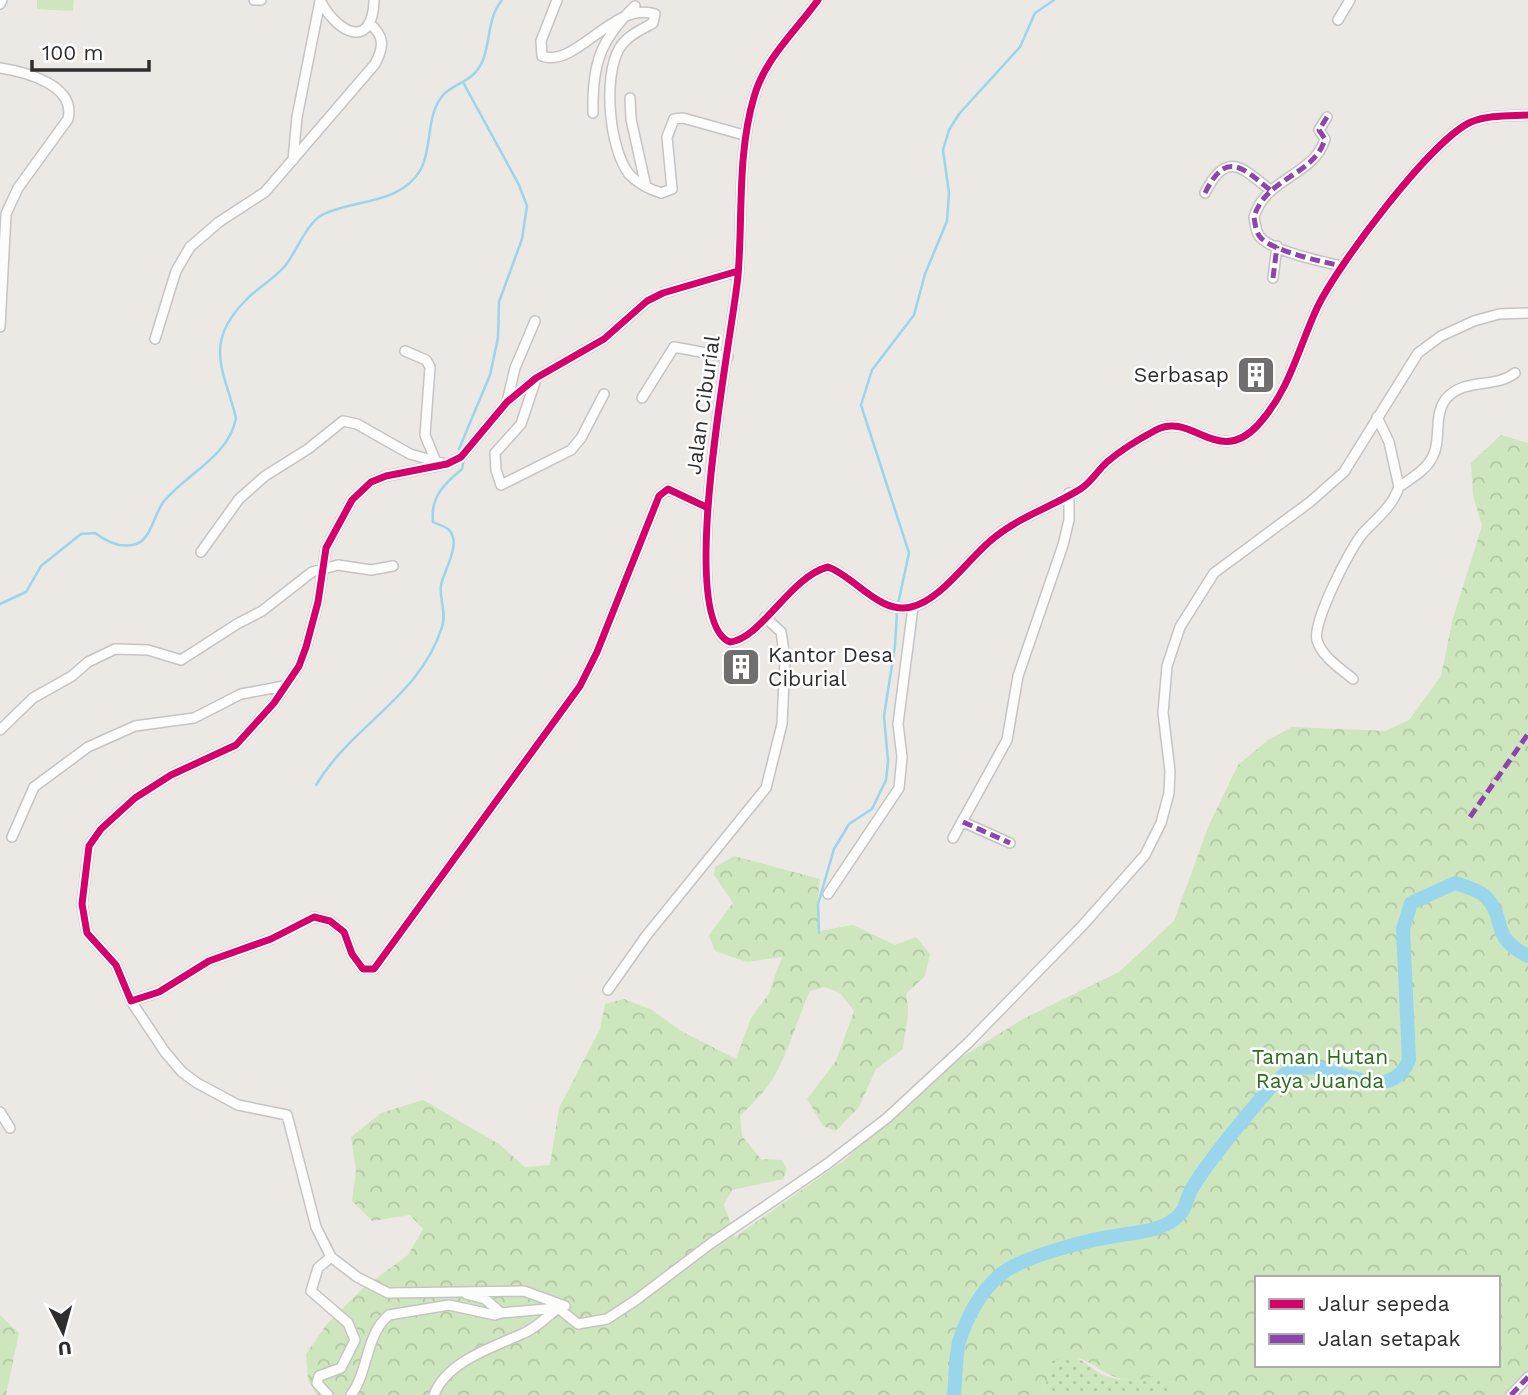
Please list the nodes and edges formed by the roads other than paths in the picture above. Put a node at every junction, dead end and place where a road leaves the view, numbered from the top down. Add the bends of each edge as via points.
1 (254, 0) edge
2 (261, 0) edge
3 (320, 0) edge
4 (374, 0) edge
5 (557, 0) edge
6 (649, 0) edge
7 (818, 0) edge
8 (1350, 0) edge
9 (637, 6) junction
10 (1338, 20) dead end
11 (369, 23) junction
12 (0, 68) edge
13 (630, 98) dead end
14 (593, 113) dead end
15 (1528, 114) edge
16 (1327, 117) dead end
17 (744, 135) junction
18 (293, 160) junction
19 (646, 187) junction
20 (1270, 190) junction
21 (1205, 193) dead end
22 (1277, 246) junction
23 (1342, 266) junction
24 (738, 271) junction
25 (1273, 278) dead end
26 (1528, 313) edge
27 (535, 321) dead end
28 (0, 327) edge
29 (155, 339) dead end
30 (405, 351) dead end
31 (728, 357) junction
32 (1515, 373) dead end
33 (536, 378) junction
34 (604, 394) dead end
35 (642, 398) dead end
36 (507, 402) junction
37 (1377, 417) junction
38 (436, 462) junction
39 (447, 464) junction
40 (1399, 487) junction
41 (1069, 493) junction
42 (706, 506) junction
43 (201, 552) dead end
44 (393, 566) dead end
45 (323, 568) junction
46 (913, 607) junction
47 (765, 617) junction
48 (1353, 679) dead end
49 (284, 686) junction
50 (0, 730) edge
51 (963, 822) junction
52 (12, 837) dead end
53 (953, 838) dead end
54 (1010, 843) dead end
55 (828, 894) dead end
56 (608, 990) dead end
57 (131, 1002) junction
58 (0, 1112) edge
59 (10, 1128) dead end
60 (331, 1257) junction
61 (455, 1290) junction
62 (558, 1308) junction
63 (502, 1313) junction
64 (579, 1324) junction
65 (1528, 1377) edge
66 (328, 1395) edge
67 (351, 1395) edge
68 (434, 1395) edge
69 (1511, 1395) edge

1 - 2 street
3 - 11 street via 342,29 358,31
3 - 18 street
4 - 11 street
5 - 9 street via 541,41 542,56 547,58 562,54 617,10
6 - 9 street
7 - 17 street, Jalan Ciburial via 772,57 758,83
8 - 10 street
9 - 14 street via 601,47 593,82
9 - 19 street via 652,10 655,20 620,47 609,94 621,158 630,175
11 - 18 street via 383,44 375,64
12 - 28 street via 47,83 67,98 71,109 6,214
13 - 19 street
15 - 23 street via 1472,121 1452,135 1417,170
16 - 20 street via 1319,130 1325,139 1316,156
17 - 19 street via 674,119 667,136 672,189 661,193
17 - 24 street, Jalan Ciburial
18 - 29 street via 257,200 219,222 190,247 176,271
20 - 21 street via 1241,167 1231,165 1221,169
20 - 22 street via 1256,210 1254,222 1261,239
22 - 23 street
22 - 25 street
23 - 41 street via 1317,309 1295,367 1257,426 1220,443 1181,427 1160,428 1123,450 1080,489
24 - 31 street, Jalan Ciburial
24 - 33 street via 647,301 604,339
26 - 37 street via 1490,316 1452,330 1418,353
27 - 36 street via 515,368
30 - 38 street via 426,360 430,367 425,435
31 - 35 street via 674,347
31 - 42 street, Jalan Ciburial
32 - 40 street via 1508,379 1473,384 1452,393 1441,409 1431,460
33 - 34 street via 521,424 495,453 501,485 571,450
33 - 36 street
36 - 39 street via 470,449
37 - 40 street via 1389,442
37 - 64 street via 1335,482 1214,573 1180,627 1167,666 1163,713 1169,793 1145,855 1047,962 887,1118 636,1300 607,1319
38 - 39 street
38 - 43 street via 397,448 357,424 343,422 239,499
39 - 45 street via 396,472 363,489 334,530
40 - 48 street via 1387,510 1361,536 1317,623 1317,641 1325,655
41 - 46 street via 997,535 935,595
41 - 51 street via 1063,545 1017,676 1007,740
42 - 47 street, Jalan Ciburial via 706,592 719,636 736,642
42 - 57 street via 668,489 659,496 580,686 374,969 363,969 338,926 314,917 271,939 209,961 159,992
44 - 45 street
45 - 49 street via 306,648
45 - 50 street via 302,577 278,600 181,660 133,648 115,649 88,662 33,698
46 - 47 street, Jalan Ciburial via 878,600 828,567 809,575
46 - 55 street via 898,724 899,788
47 - 56 street via 780,629 785,659 782,724 766,788
49 - 52 street via 241,694 194,719 135,726 88,747 34,787
49 - 57 street via 236,745 152,786 93,838 85,862 84,920 88,933 116,965
51 - 53 street
51 - 54 street
57 - 60 street via 165,1052 197,1083 238,1105 287,1115 316,1227
58 - 59 street
60 - 61 street via 387,1293
60 - 66 street via 318,1268 311,1291 348,1323 355,1340 341,1368 319,1376 317,1383
61 - 63 street via 485,1299
61 - 64 street via 524,1291 562,1304
62 - 63 street
62 - 64 street
62 - 68 street via 522,1335 489,1347 447,1374
63 - 67 street via 449,1304 389,1315 374,1334
65 - 69 street

